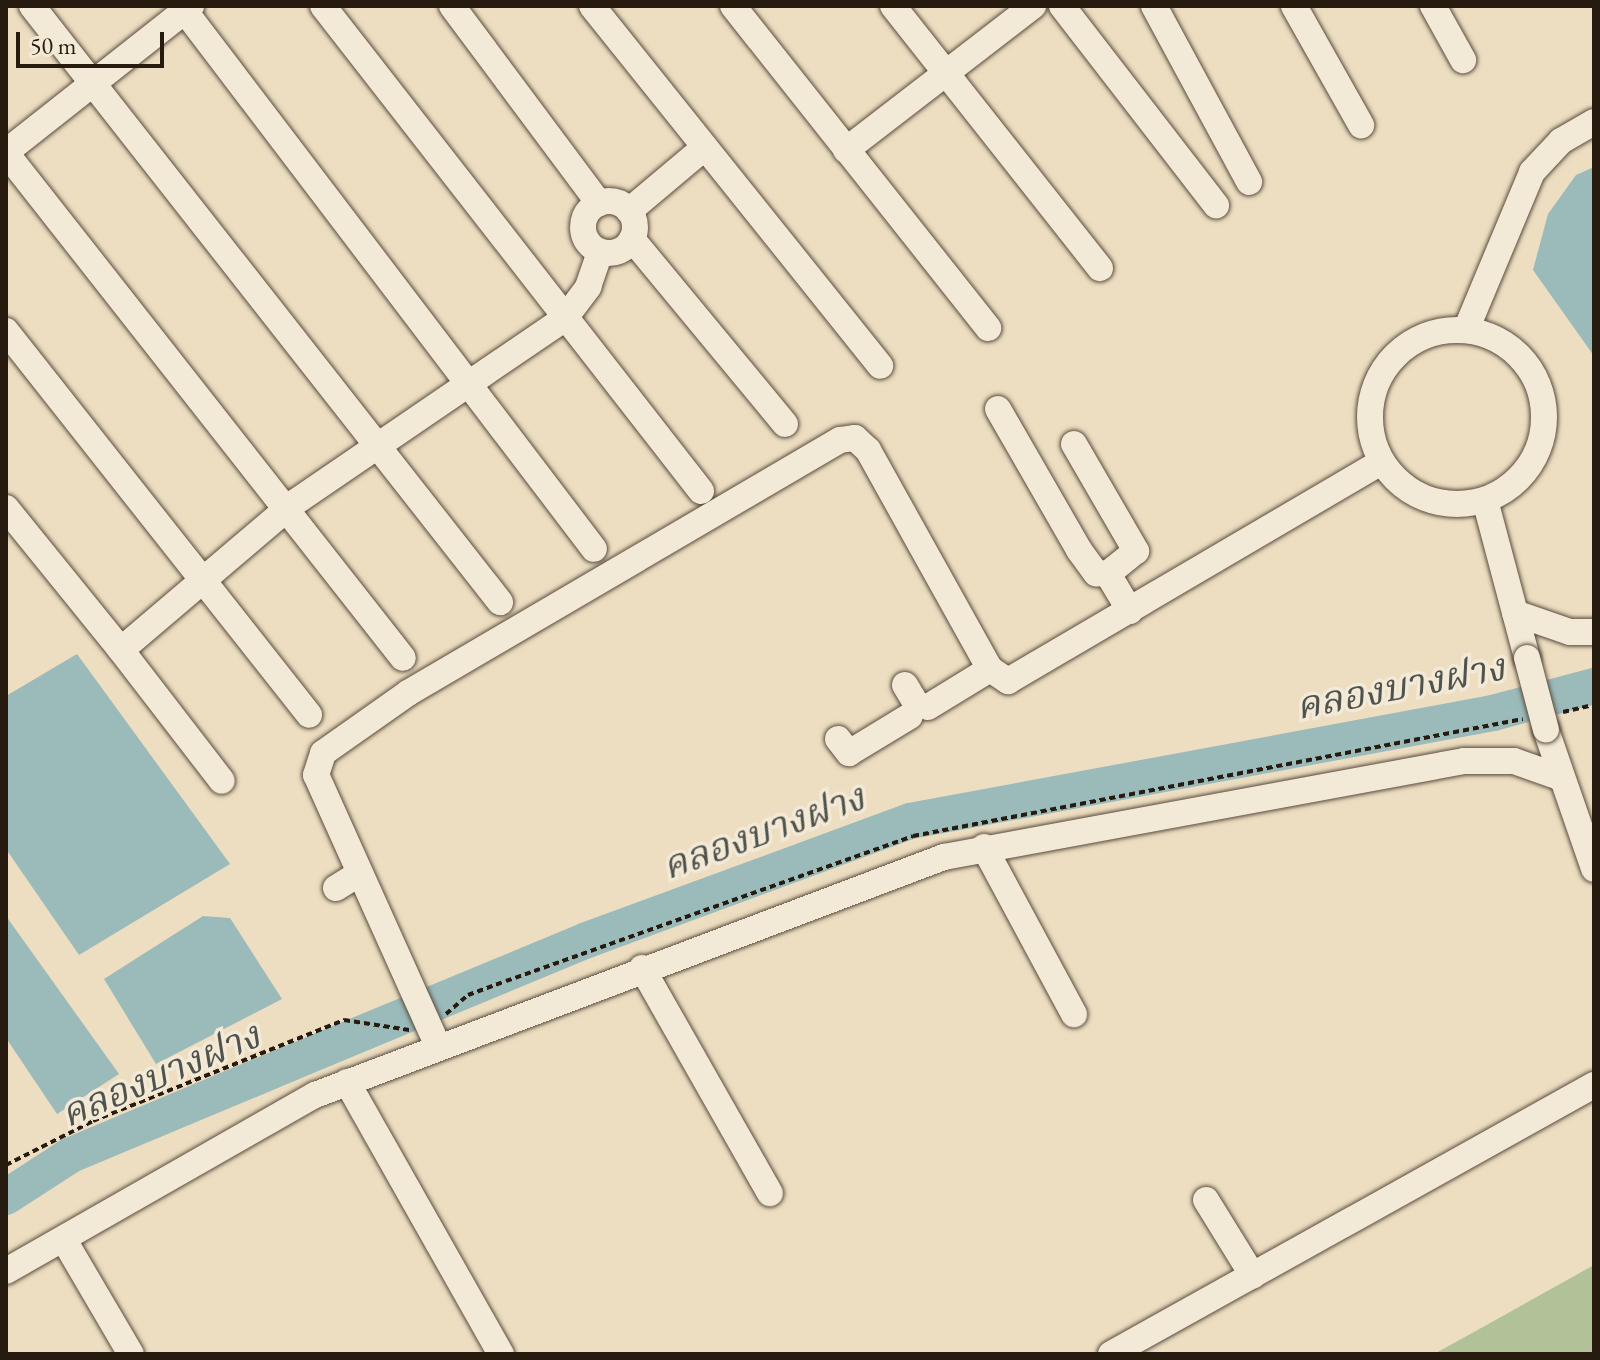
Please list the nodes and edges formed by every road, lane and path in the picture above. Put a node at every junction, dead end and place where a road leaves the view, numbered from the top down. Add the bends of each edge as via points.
1 (32, 6) edge
2 (323, 6) edge
3 (452, 6) edge
4 (592, 6) edge
5 (733, 6) edge
6 (893, 6) edge
7 (1033, 6) edge
8 (1062, 6) edge
9 (1154, 6) edge
10 (1294, 6) edge
11 (1433, 6) edge
12 (186, 8) edge
13 (1463, 60) dead end
14 (947, 72) junction
15 (93, 83) junction
16 (1594, 122) edge
17 (1361, 125) dead end
18 (705, 147) junction
19 (846, 150) junction
20 (6, 152) edge
21 (1249, 182) dead end
22 (599, 203) junction
23 (1216, 205) dead end
24 (629, 211) junction
25 (632, 239) junction
26 (600, 252) junction
27 (1100, 268) dead end
28 (565, 318) junction
29 (988, 328) dead end
30 (1466, 330) junction
31 (6, 331) edge
32 (880, 366) dead end
33 (467, 383) junction
34 (998, 409) dead end
35 (785, 424) dead end
36 (376, 444) junction
37 (1074, 444) dead end
38 (1382, 462) junction
39 (701, 491) dead end
40 (1485, 500) junction
41 (6, 508) edge
42 (286, 510) junction
43 (594, 549) dead end
44 (1108, 574) junction
45 (203, 581) junction
46 (500, 602) dead end
47 (1130, 611) junction
48 (1515, 613) junction
49 (1594, 632) edge
50 (121, 650) junction
51 (403, 658) dead end
52 (990, 669) junction
53 (309, 715) dead end
54 (838, 739) dead end
55 (1559, 777) junction
56 (222, 781) dead end
57 (984, 847) junction
58 (1594, 869) edge
59 (360, 873) junction
60 (336, 888) dead end
61 (642, 968) junction
62 (1074, 1014) dead end
63 (416, 1022) junction
64 (437, 1044) junction
65 (347, 1082) junction
66 (1594, 1085) edge
67 (6, 1165) edge
68 (770, 1193) dead end
69 (1206, 1200) dead end
70 (64, 1240) junction
71 (6, 1271) edge
72 (1253, 1276) junction
73 (131, 1354) edge
74 (501, 1354) edge
75 (1111, 1354) edge

1 - 15 street
2 - 28 street
3 - 22 street
4 - 18 street
5 - 19 street
6 - 14 street
7 - 14 street
8 - 23 street
9 - 21 street
10 - 17 street
11 - 13 street
12 - 15 street
12 - 33 street
14 - 19 street
14 - 27 street
15 - 20 street
15 - 36 street
16 - 30 street via 1561,141 1532,172
18 - 24 street
18 - 32 street
19 - 29 street
20 - 42 street
22 - 24 street
22 - 26 street via 583,223 586,240
24 - 25 street
25 - 26 street via 615,253
25 - 35 street
26 - 28 street via 588,287
28 - 33 street
28 - 39 street
30 - 38 street via 1413,342 1384,371 1370,409
30 - 40 street via 1514,351 1531,371 1543,408 1539,447 1527,470
31 - 45 street
33 - 36 street
33 - 43 street
34 - 44 street via 1079,550 1096,573
36 - 42 street
36 - 46 street
37 - 44 street via 1136,551
38 - 40 street via 1427,499
38 - 47 street
40 - 48 street
41 - 50 street
42 - 45 street
42 - 51 street
44 - 47 street
45 - 50 street
45 - 53 street
47 - 52 street via 1019,678 1008,681
48 - 49 street via 1570,632
48 - 55 street, bridge
50 - 56 street
52 - 54 street via 915,703 849,753
52 - 59 street via 868,450 855,438 840,440 408,693 323,753 316,775
55 - 57 street via 1514,761 1464,761
55 - 58 street
57 - 61 street
57 - 62 street
59 - 60 street
59 - 63 street via 403,969
61 - 64 street
61 - 68 street
63 - 64 street
63 - 67 path via 344,1020 93,1121
64 - 65 street
65 - 70 street
65 - 74 street
66 - 72 street
69 - 72 street
70 - 71 street
70 - 73 street
72 - 75 street

